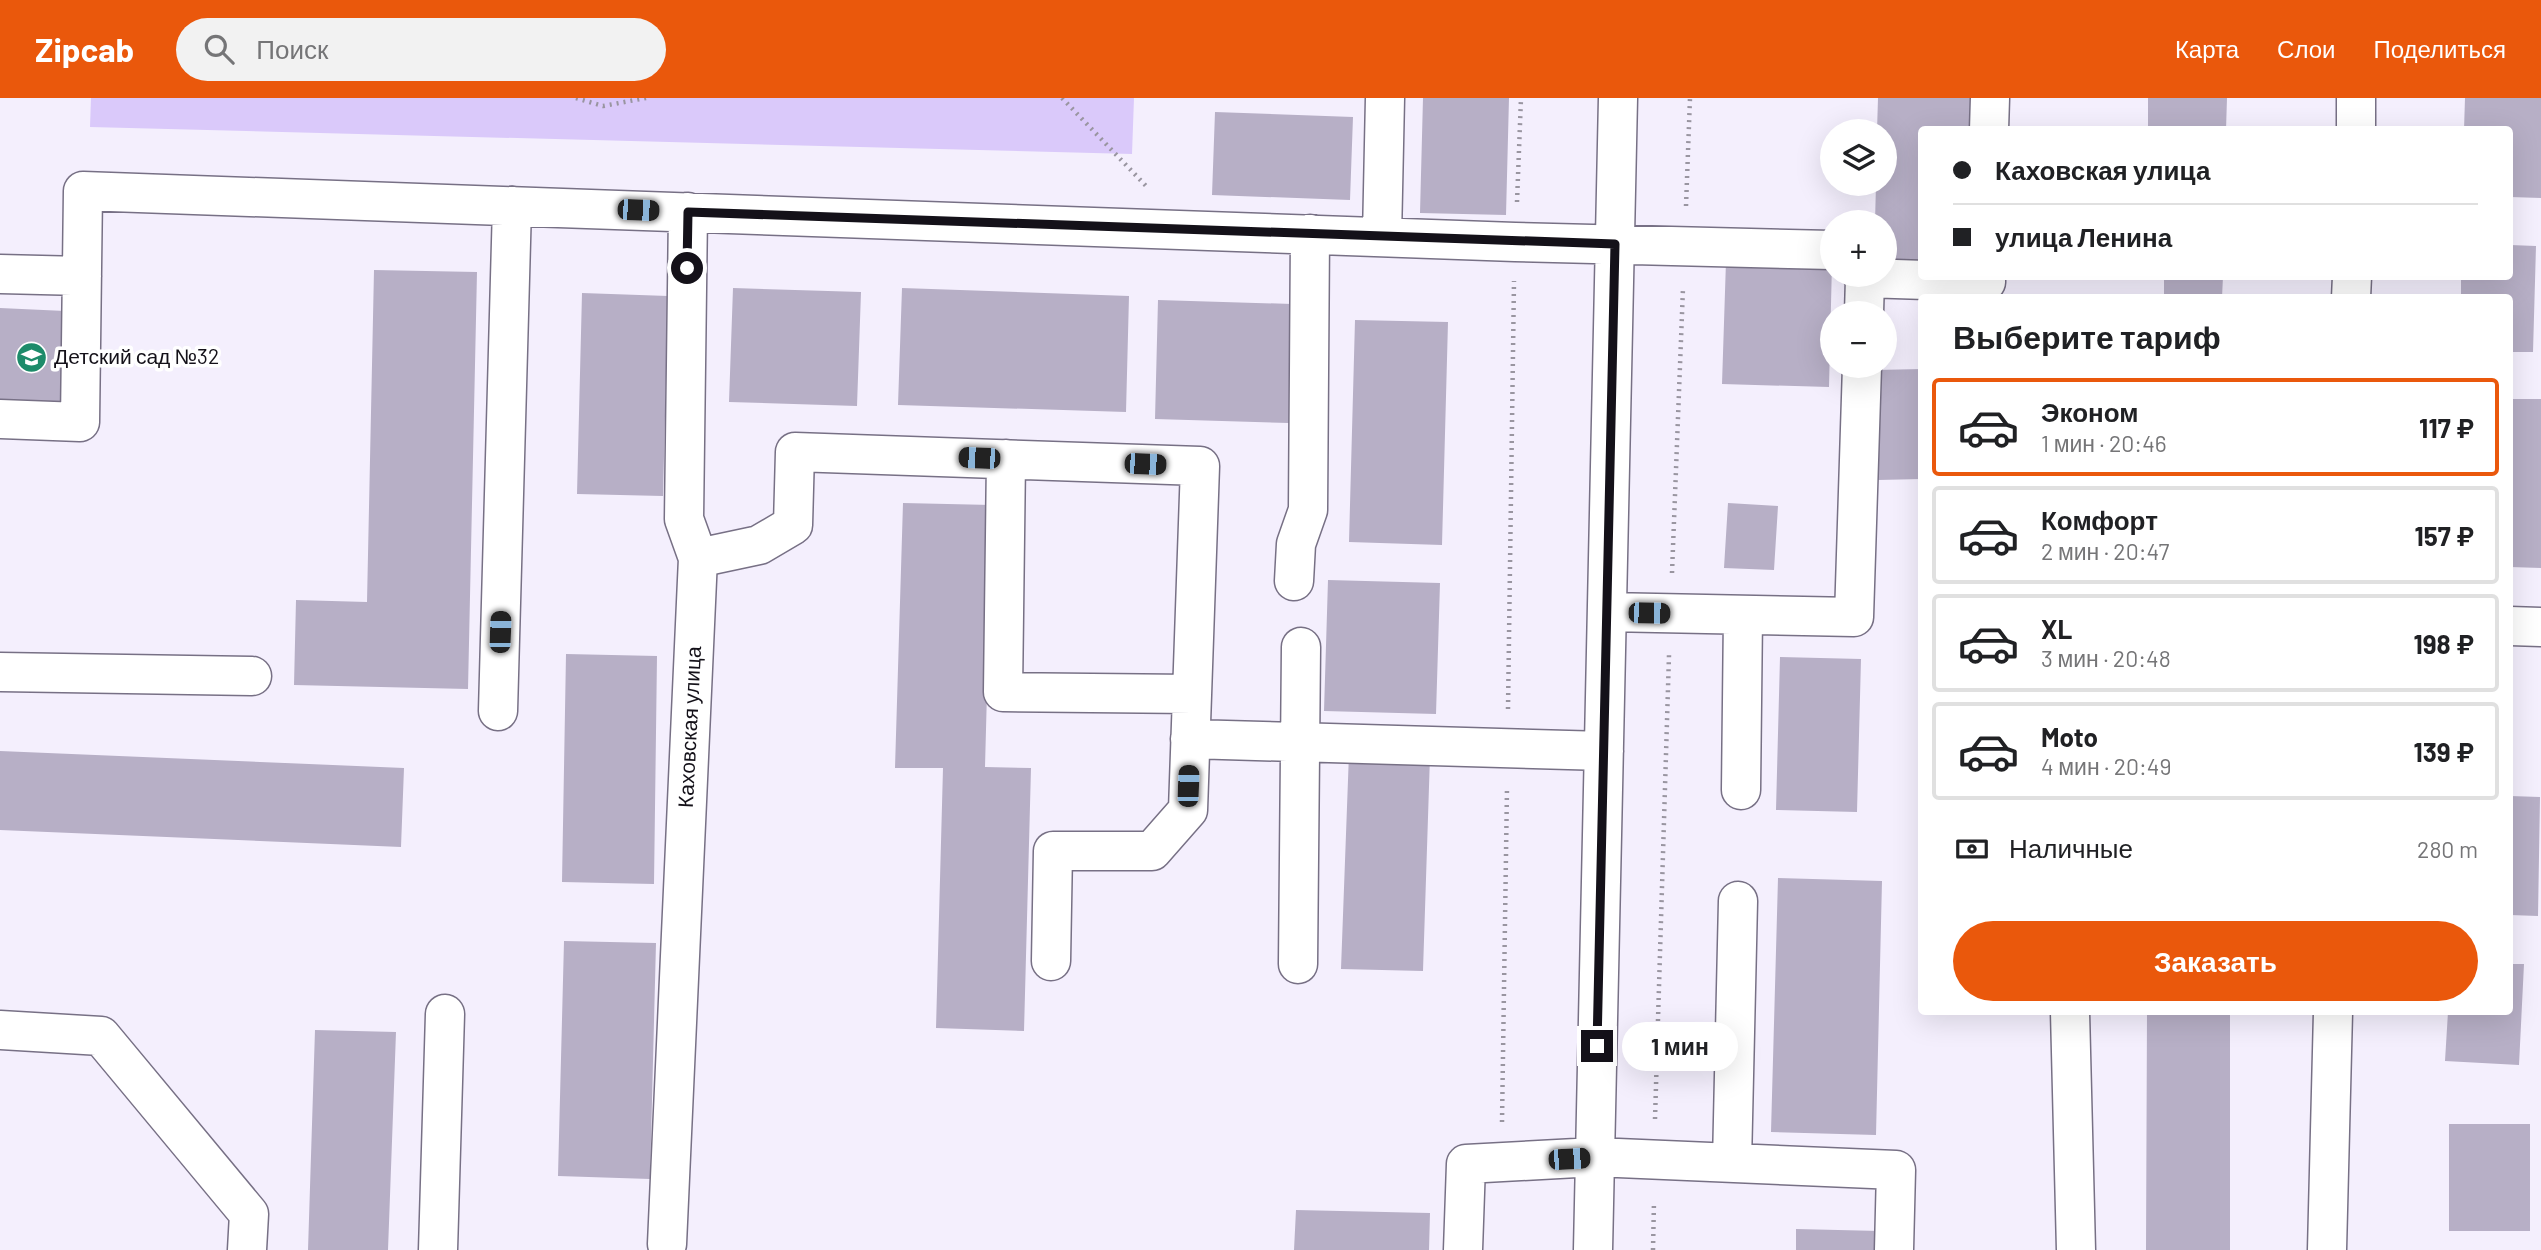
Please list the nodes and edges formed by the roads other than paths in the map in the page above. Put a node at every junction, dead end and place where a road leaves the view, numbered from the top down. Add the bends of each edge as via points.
1 (1385, 98) edge
2 (1618, 98) edge
3 (1990, 98) edge
4 (2356, 98) edge
5 (1989, 126) edge
6 (2356, 126) edge
7 (512, 206) junction
8 (688, 212) junction
9 (1310, 234) junction
10 (1382, 237) junction
11 (1615, 244) junction
12 (1820, 250) edge
13 (0, 274) edge
14 (82, 276) junction
15 (1986, 280) edge
16 (1864, 289) edge
17 (1862, 378) edge
18 (0, 419) edge
19 (1006, 459) junction
20 (698, 558) junction
21 (1294, 581) dead end
22 (1607, 612) junction
23 (1744, 615) junction
24 (2513, 626) edge
25 (2541, 628) edge
26 (1301, 647) dead end
27 (0, 672) edge
28 (252, 676) dead end
29 (1192, 694) junction
30 (498, 711) dead end
31 (1190, 738) junction
32 (1299, 741) junction
33 (1604, 751) junction
34 (1741, 790) dead end
35 (1738, 901) dead end
36 (1051, 961) dead end
37 (1298, 964) dead end
38 (445, 1014) dead end
39 (2070, 1015) edge
40 (2333, 1015) edge
41 (0, 1030) edge
42 (1595, 1157) junction
43 (1732, 1163) junction
44 (667, 1244) dead end
45 (247, 1250) edge
46 (438, 1250) edge
47 (1463, 1250) edge
48 (1593, 1250) edge
49 (1894, 1250) edge
50 (2076, 1250) edge
51 (2327, 1250) edge

1 - 10 street
2 - 11 street
3 - 5 street
4 - 6 street
7 - 8 street
7 - 14 street via 83,191
7 - 30 street
8 - 9 street
8 - 20 street, Каховская улица via 684,519
9 - 10 street
9 - 21 street via 1308,510 1296,544
10 - 11 street
11 - 12 street
11 - 22 street
13 - 14 street
14 - 18 street via 80,422
15 - 16 street
17 - 23 street via 1854,617
19 - 20 street via 795,452 793,525 759,545
19 - 29 street via 1003,692
19 - 29 street via 1200,466
20 - 44 street, Каховская улица
22 - 23 street
22 - 33 street
23 - 34 street
24 - 25 street
26 - 32 street
27 - 28 street
29 - 31 street
31 - 32 street
31 - 36 street via 1188,810 1152,851 1053,851
32 - 33 street
32 - 37 street
33 - 42 street
35 - 43 street
38 - 46 street
39 - 50 street
40 - 51 street
41 - 45 street via 102,1035 249,1214
42 - 43 street
42 - 47 street via 1466,1164
42 - 48 street
43 - 49 street via 1896,1170

